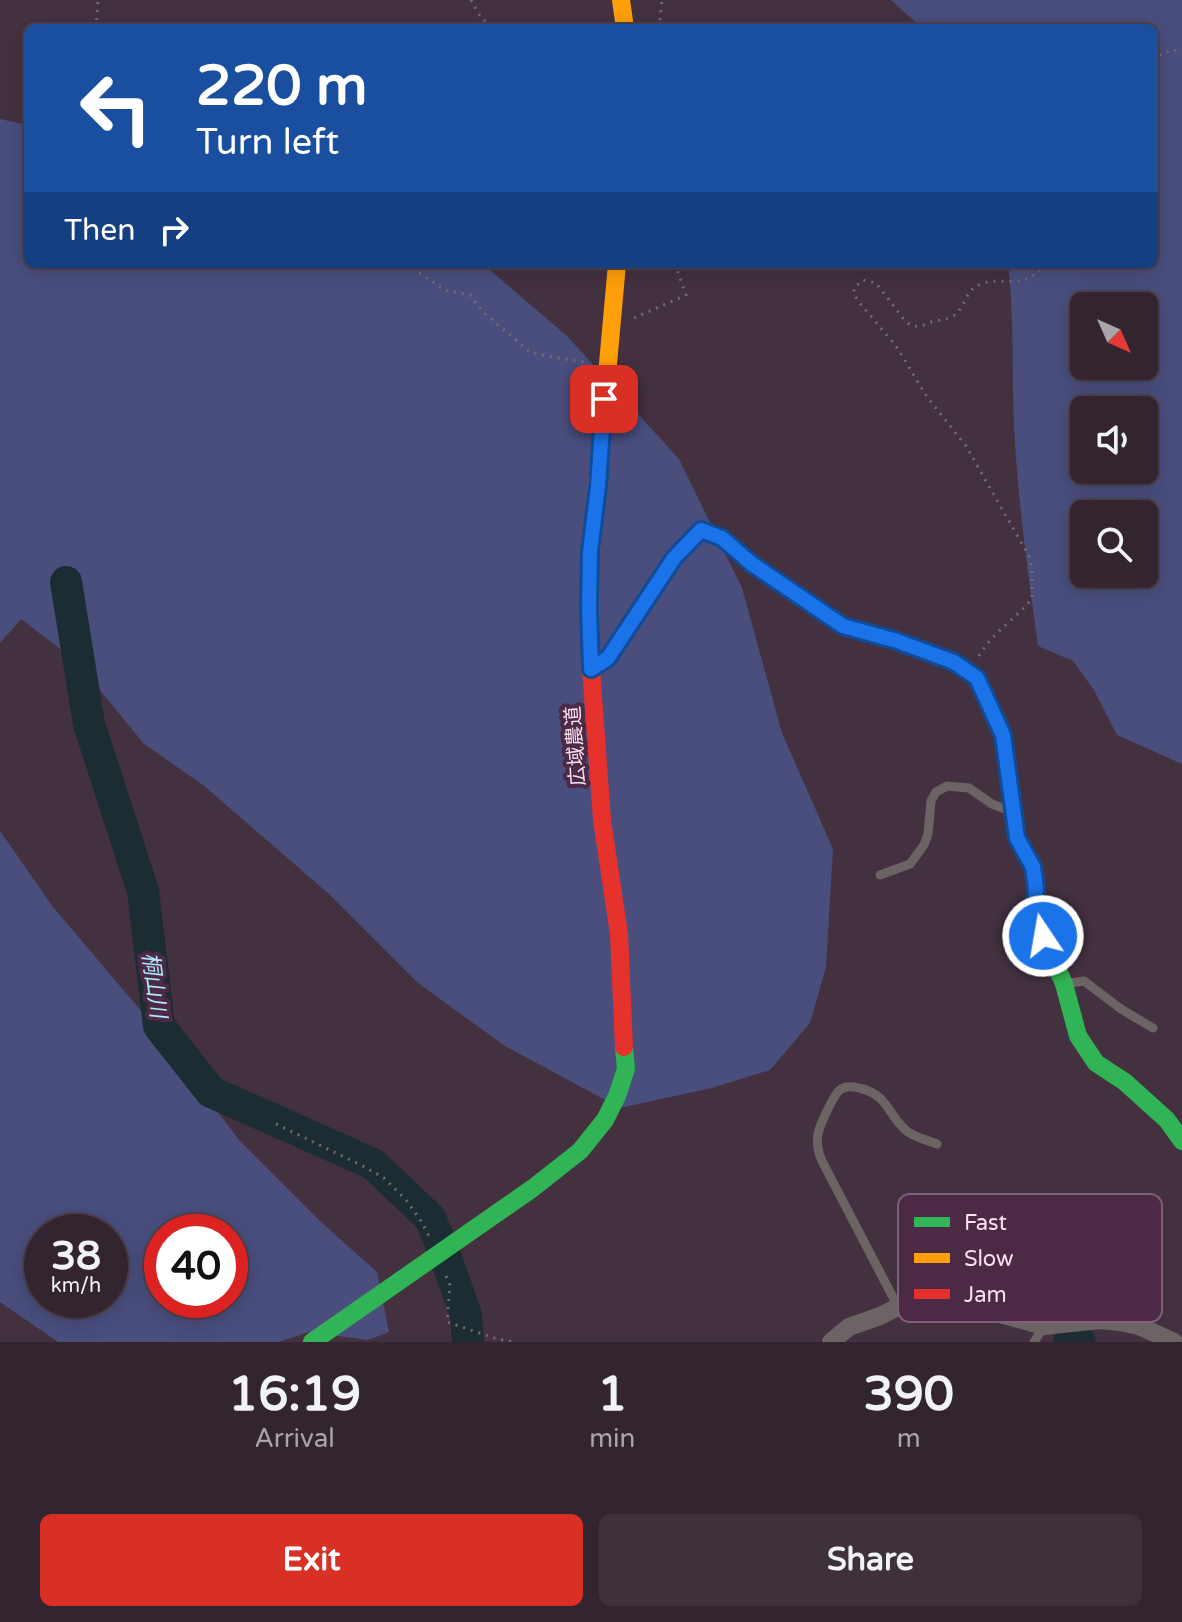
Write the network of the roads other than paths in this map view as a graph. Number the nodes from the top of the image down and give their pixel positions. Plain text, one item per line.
1 (621, 0) edge
2 (624, 24) edge
3 (617, 268) edge
4 (591, 669) junction
5 (1013, 813) junction
6 (880, 875) dead end
7 (1064, 984) junction
8 (1153, 1028) dead end
9 (1182, 1141) edge
10 (937, 1144) dead end
11 (898, 1307) joint
12 (1013, 1322) edge
13 (1091, 1322) edge
14 (1119, 1322) edge
15 (1039, 1334) edge
16 (312, 1342) edge
17 (831, 1342) edge
18 (1174, 1342) edge

1 - 2 street
3 - 4 street, 広域農道
4 - 5 street
4 - 16 street, 広域農道
5 - 6 lane
5 - 7 street
7 - 8 lane
7 - 9 street
10 - 11 lane
11 - 17 street
12 - 15 street
13 - 15 street
14 - 18 street

